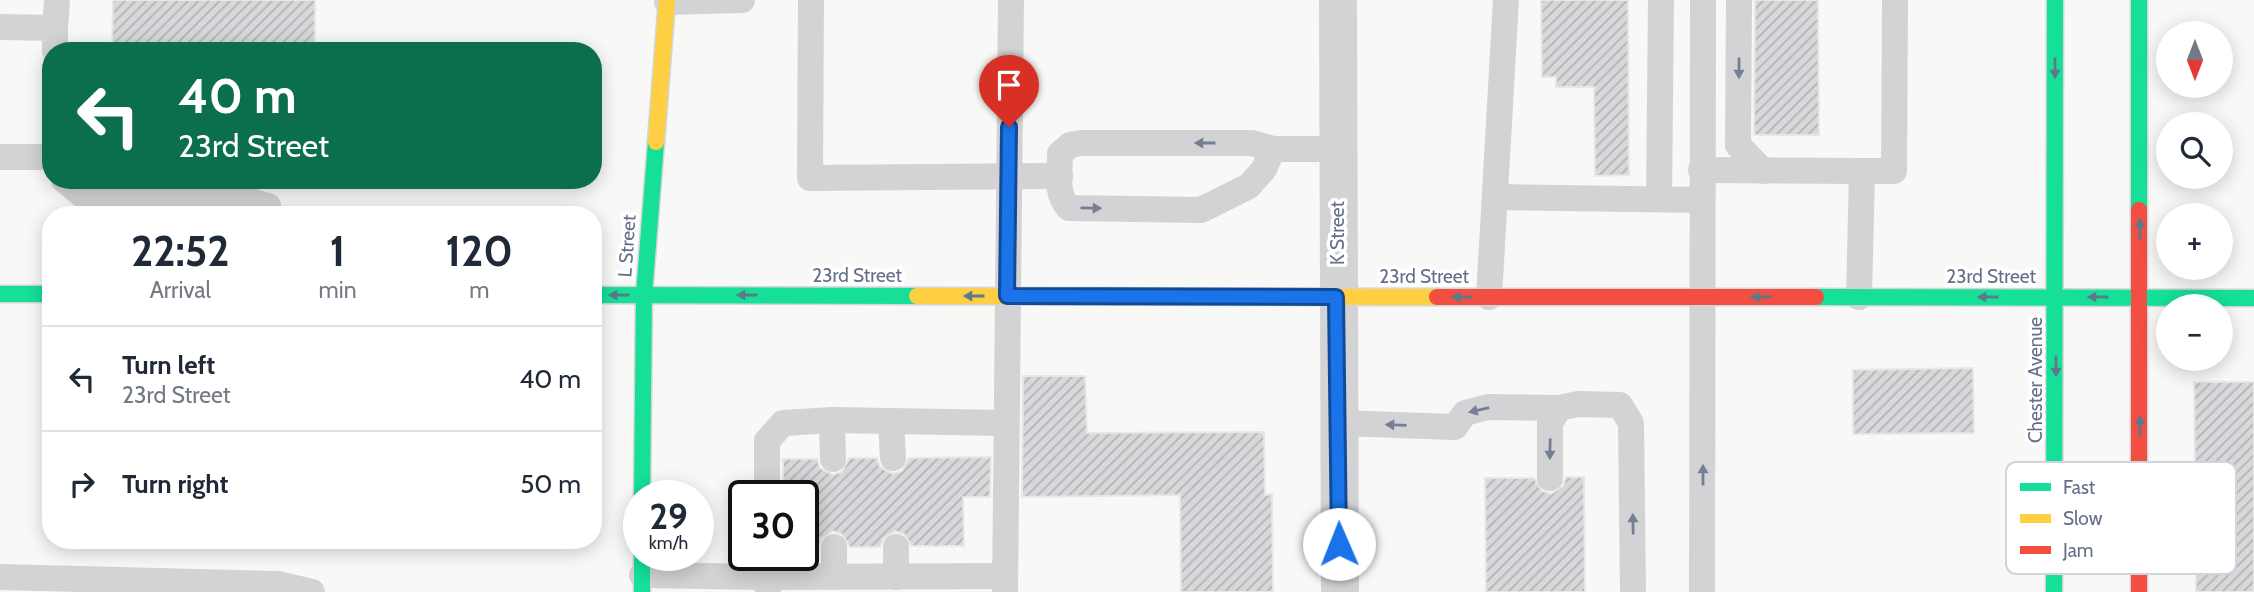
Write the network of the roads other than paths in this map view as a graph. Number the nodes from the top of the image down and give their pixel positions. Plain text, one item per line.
1 (57, 0) edge
2 (742, 0) edge
3 (811, 0) edge
4 (1011, 0) edge
5 (1338, 0) edge
6 (1506, 0) edge
7 (1661, 0) edge
8 (1703, 0) edge
9 (1739, 0) edge
10 (1895, 0) edge
11 (2055, 0) edge
12 (2139, 0) edge
13 (667, 1) edge
14 (0, 27) edge
15 (55, 40) edge
16 (1273, 149) junction
17 (1337, 149) junction
18 (0, 157) edge
19 (42, 157) edge
20 (1702, 170) junction
21 (1763, 170) junction
22 (1862, 171) junction
23 (1060, 176) junction
24 (1009, 178) junction
25 (75, 189) edge
26 (1495, 197) junction
27 (1659, 199) junction
28 (1701, 200) junction
29 (107, 206) edge
30 (146, 206) edge
31 (268, 206) edge
32 (0, 294) edge
33 (42, 294) edge
34 (602, 295) edge
35 (644, 295) junction
36 (1007, 296) junction
37 (1336, 297) junction
38 (1489, 297) junction
39 (1703, 297) junction
40 (1859, 297) junction
41 (2056, 297) junction
42 (2140, 297) junction
43 (2254, 298) edge
44 (1559, 408) junction
45 (832, 420) junction
46 (891, 422) junction
47 (1338, 423) junction
48 (1006, 424) junction
49 (893, 458) dead end
50 (833, 459) dead end
51 (2055, 462) edge
52 (2139, 462) edge
53 (1550, 478) dead end
54 (642, 480) edge
55 (767, 480) edge
56 (834, 547) dead end
57 (896, 547) dead end
58 (642, 574) edge
59 (2054, 574) edge
60 (2138, 574) edge
61 (768, 575) edge
62 (0, 577) edge
63 (834, 577) junction
64 (896, 577) junction
65 (1005, 584) edge
66 (279, 588) edge
67 (312, 592) edge
68 (1340, 592) edge
69 (1633, 592) edge
70 (1702, 592) edge
71 (2054, 592) edge
72 (2138, 592) edge

1 - 15 lane
2 - 13 lane
3 - 24 lane
4 - 24 lane
5 - 17 street, K Street
6 - 26 lane
7 - 27 lane
8 - 20 lane
9 -> 21 lane
10 - 22 lane
11 -> 41 main road, Chester Avenue
42 -> 12 main road
13 - 35 main road, L Street
14 - 15 lane
16 - 17 lane
16 -> 23 lane
23 -> 16 lane
17 - 37 street, K Street
18 - 19 lane
20 - 21 lane
20 - 28 lane
21 - 22 lane
22 - 40 lane
23 - 24 lane
24 - 36 lane
25 - 29 lane
26 - 27 lane
26 - 38 lane
27 - 28 lane
28 - 39 lane
30 - 31 lane
32 - 33 main road
35 -> 34 main road, 23rd Street
36 -> 35 main road, 23rd Street
35 - 54 main road, L Street
36 - 37 main road, 23rd Street
36 - 48 lane
38 -> 37 main road, 23rd Street
37 - 47 street, K Street
38 - 39 main road, 23rd Street
40 -> 39 main road, 23rd Street
70 -> 39 lane
41 -> 40 main road, 23rd Street
42 -> 41 main road, 23rd Street
41 -> 51 main road, Chester Avenue
42 - 43 main road, 23rd Street
52 -> 42 main road
44 -> 47 lane
44 -> 53 lane
69 -> 44 lane
45 - 46 lane
45 - 50 lane
45 - 55 lane
46 - 48 lane
46 - 49 lane
47 - 68 street, K Street
48 - 65 lane
56 - 63 lane
57 - 64 lane
58 - 61 lane
59 -> 71 main road, Chester Avenue
72 -> 60 main road
61 - 63 lane
62 - 66 lane
63 - 64 lane
64 - 65 lane
66 - 67 lane

